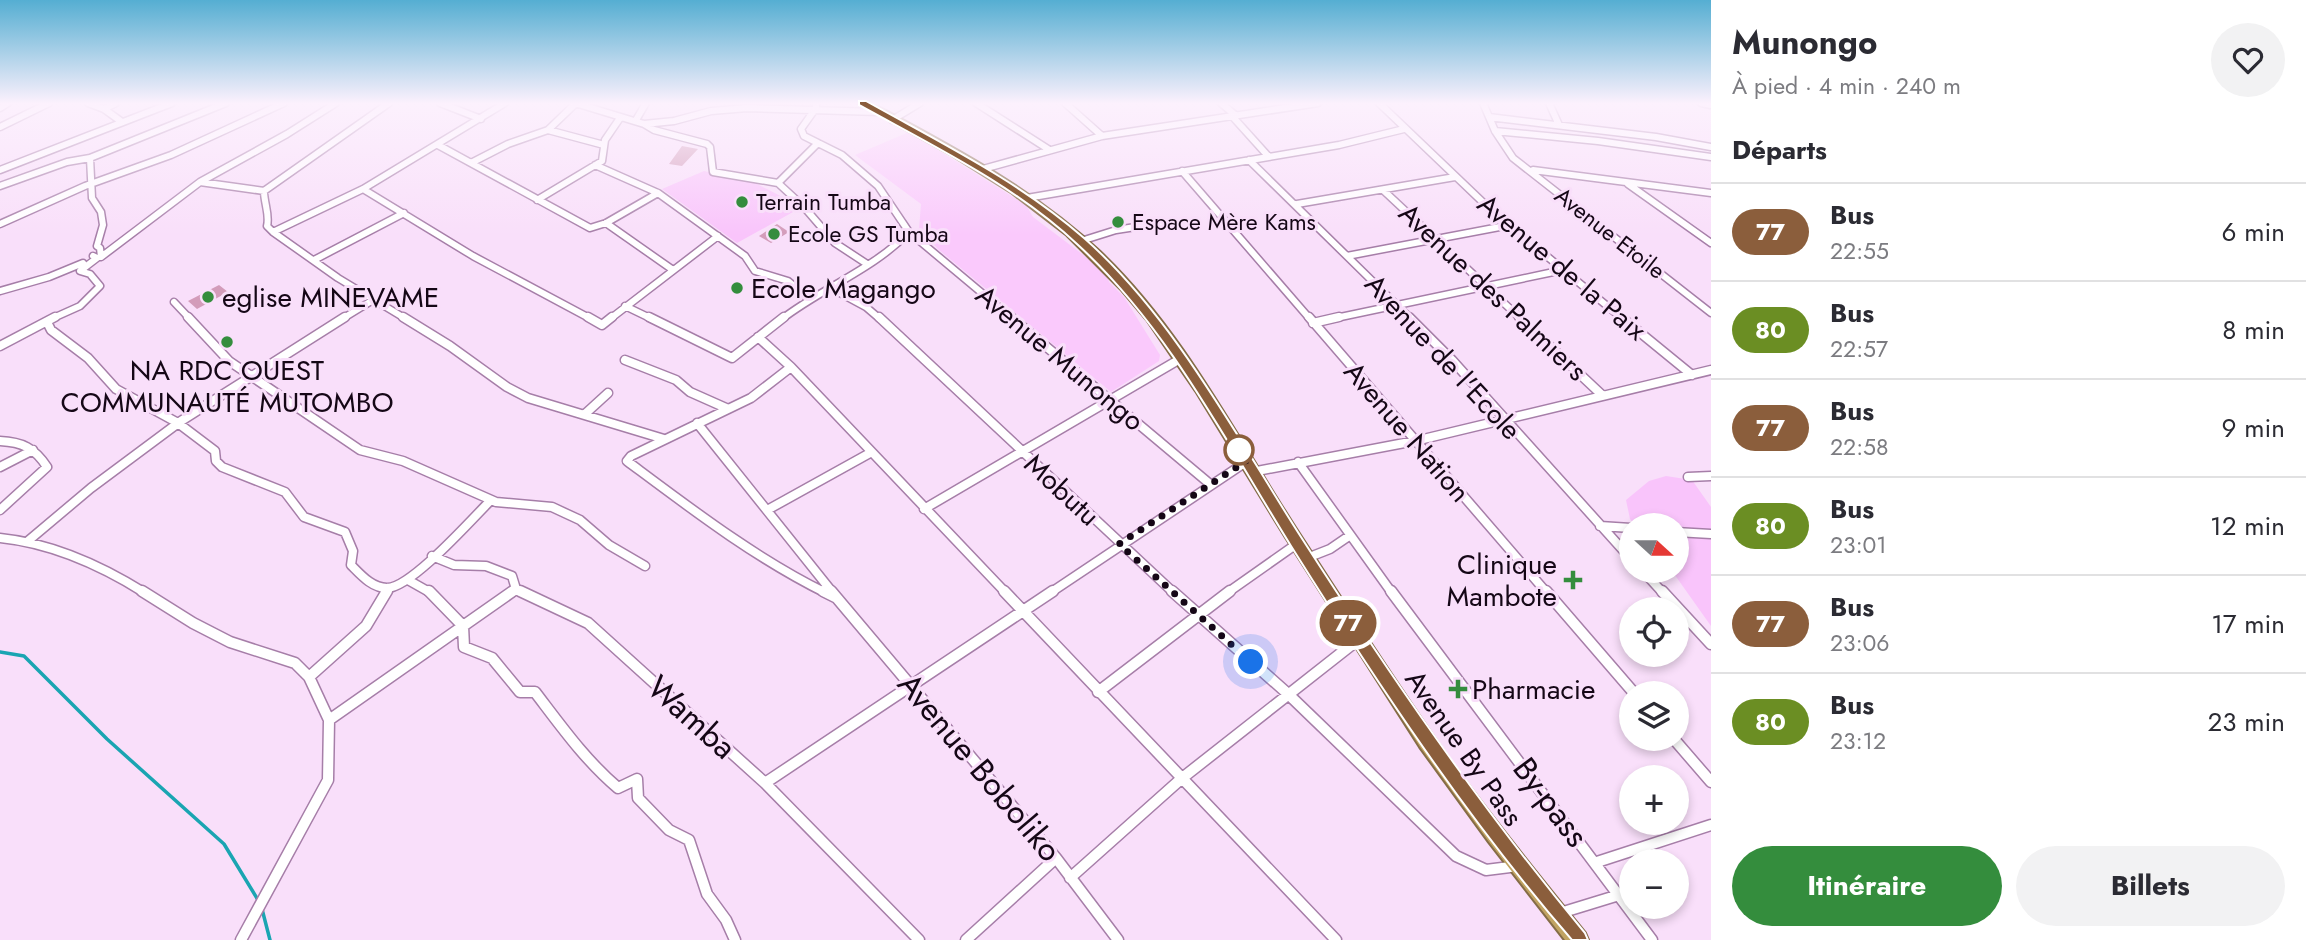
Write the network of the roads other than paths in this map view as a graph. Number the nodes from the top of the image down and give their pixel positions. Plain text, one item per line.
1 (59, 147) edge
2 (118, 147) edge
3 (189, 147) edge
4 (264, 147) edge
5 (324, 147) edge
6 (435, 147) edge
7 (441, 147) edge
8 (502, 147) edge
9 (604, 147) edge
10 (710, 147) edge
11 (814, 147) edge
12 (825, 147) edge
13 (942, 147) edge
14 (1045, 147) edge
15 (1057, 147) edge
16 (1260, 147) edge
17 (1327, 147) edge
18 (1423, 147) edge
19 (1506, 147) edge
20 (1637, 147) edge
21 (1048, 149) junction
22 (1268, 156) junction
23 (90, 158) junction
24 (1711, 158) edge
25 (1249, 160) junction
26 (471, 163) junction
27 (595, 165) junction
28 (983, 169) junction
29 (0, 170) edge
30 (1530, 170) junction
31 (1182, 171) junction
32 (1455, 177) junction
33 (200, 182) junction
34 (1626, 182) junction
35 (93, 183) junction
36 (778, 183) junction
37 (0, 186) edge
38 (363, 189) junction
39 (1383, 190) junction
40 (264, 191) junction
41 (658, 193) junction
42 (1711, 193) edge
43 (1027, 198) junction
44 (537, 200) junction
45 (1297, 204) junction
46 (404, 213) junction
47 (606, 223) junction
48 (1161, 223) dead end
49 (0, 224) edge
50 (1510, 225) junction
51 (273, 232) junction
52 (909, 232) junction
53 (718, 236) junction
54 (1438, 240) junction
55 (1081, 241) junction
56 (1711, 243) edge
57 (1347, 256) junction
58 (314, 260) junction
59 (867, 264) junction
60 (673, 270) junction
61 (1563, 270) junction
62 (1487, 285) junction
63 (829, 287) junction
64 (0, 291) edge
65 (809, 298) junction
66 (373, 300) junction
67 (174, 302) dead end
68 (1395, 304) junction
69 (625, 306) junction
70 (1711, 313) edge
71 (47, 322) junction
72 (1313, 323) junction
73 (758, 337) junction
74 (0, 346) edge
75 (1180, 359) junction
76 (625, 360) dead end
77 (790, 367) junction
78 (1711, 370) edge
79 (1692, 375) junction
80 (251, 376) junction
81 (608, 393) dead end
82 (1602, 394) junction
83 (1109, 399) junction
84 (726, 408) junction
85 (586, 414) junction
86 (1503, 419) junction
87 (178, 423) junction
88 (697, 423) junction
89 (664, 439) junction
90 (0, 440) edge
91 (1415, 441) junction
92 (33, 450) junction
93 (870, 453) junction
94 (1023, 453) junction
95 (1298, 462) junction
96 (0, 467) edge
97 (1249, 467) junction
98 (1711, 476) edge
99 (1688, 477) dead end
100 (1210, 484) junction
101 (491, 500) junction
102 (769, 509) junction
103 (924, 509) junction
104 (0, 510) edge
105 (1600, 526) junction
106 (1619, 527) edge
107 (1689, 534) edge
108 (1349, 536) junction
109 (1710, 536) edge
110 (0, 538) edge
111 (28, 541) junction
112 (1298, 543) junction
113 (1119, 544) junction
114 (1619, 546) edge
115 (432, 556) junction
116 (1307, 558) junction
117 (645, 566) dead end
118 (408, 580) junction
119 (1654, 583) edge
120 (388, 588) junction
121 (516, 589) junction
122 (837, 598) junction
123 (1020, 611) junction
124 (1197, 614) junction
125 (463, 626) junction
126 (1359, 639) junction
127 (1711, 644) edge
128 (309, 677) junction
129 (1624, 681) edge
130 (911, 684) junction
131 (1098, 692) junction
132 (1287, 693) junction
133 (329, 720) junction
134 (1685, 751) edge
135 (1181, 779) junction
136 (1711, 782) edge
137 (765, 783) junction
138 (1711, 825) edge
139 (1056, 858) junction
140 (1597, 862) junction
141 (1518, 866) junction
142 (1070, 878) junction
143 (1619, 895) joint
144 (1557, 914) junction
145 (1637, 919) edge
146 (241, 940) edge
147 (735, 940) edge
148 (919, 940) edge
149 (966, 940) edge
150 (1118, 940) edge
151 (1336, 940) edge
152 (1566, 940) edge
153 (1578, 940) edge
154 (1652, 940) edge

1 - 29 street
2 - 23 street
3 - 35 street
4 - 33 street
5 - 40 street
6 - 38 street
7 - 26 street
8 - 26 street
9 - 27 street
10 - 36 street
11 - 36 street
12 - 52 street, Avenue Munongo
13 - 28 highway, Avenue By Pass
14 - 21 street
15 - 21 street
16 - 22 street
17 - 22 street
18 - 32 street, Avenue de la Paix
19 - 30 street, Avenue Etoile
20 - 24 street
21 - 28 street
22 - 25 street
23 - 35 street
23 - 37 street
25 - 31 street
25 - 45 street, Avenue de l'Ecole
26 - 44 street
27 - 41 street
27 - 44 street
28 - 43 highway, Avenue By Pass
30 - 34 street
30 - 70 street, Avenue Etoile
31 - 43 street
31 - 72 street, Avenue Nation
32 - 39 street
32 - 50 street, Avenue de la Paix
33 - 35 street
33 - 40 street
34 - 42 street
34 - 56 street
35 - 49 street
36 - 59 street
38 - 46 street
38 - 51 street
39 - 45 street
39 - 54 street, Avenue des Palmiers
40 - 51 street
41 - 47 street
41 - 53 street
43 - 55 highway, Avenue By Pass
44 - 47 street
45 - 57 street, Avenue de l'Ecole
46 - 58 street
46 - 69 street
47 - 60 street
48 - 55 street
50 - 54 street
50 - 61 street, Avenue de la Paix
51 - 58 street
52 - 59 street
52 - 83 street, Avenue Munongo
53 - 60 street
53 - 65 street
54 - 57 street
54 - 62 street, Avenue des Palmiers
55 - 75 highway, Avenue By Pass
57 - 68 street, Avenue de l'Ecole
58 - 66 street
59 - 63 street
60 - 69 street
61 - 62 street
61 - 79 street, Avenue de la Paix
62 - 68 street
62 - 82 street, Avenue des Palmiers
63 - 65 street
63 - 94 street, Mobutu
64 - 71 street
65 - 73 street
66 - 80 street
66 - 85 street
67 - 80 street
68 - 72 street
68 - 86 street, Avenue de l'Ecole
69 - 73 street
71 - 74 street
71 - 87 street
72 - 91 street, Avenue Nation
73 - 77 street
75 - 83 street
75 - 97 highway, Avenue By Pass
76 - 84 street
77 - 84 street, Avenue Boboliko
77 - 93 street
78 - 79 street
79 - 82 street
80 - 87 street
80 - 101 street
81 - 85 street
82 - 86 street
83 - 94 street
83 - 100 street, Avenue Munongo
84 - 88 street, Avenue Boboliko
85 - 89 street
86 - 91 street
86 - 105 street, Avenue de l'Ecole
87 - 111 street
87 - 120 street
88 - 89 street, Avenue Boboliko
88 - 102 street, Avenue Boboliko
89 - 122 street, Avenue Boboliko
90 - 92 street
91 - 95 street
91 - 129 street, Avenue Nation
92 - 96 street
92 - 104 street
93 - 102 street
93 - 103 street
94 - 103 street
94 - 113 street, Mobutu
95 - 97 street
95 - 108 street, By-pass
97 - 100 street
97 - 112 highway, Avenue By Pass
98 - 99 street
100 - 113 street
101 - 115 street
101 - 117 street
102 - 122 street, Avenue Boboliko
103 - 123 street
105 - 106 street
105 - 114 street, Avenue de l'Ecole
107 - 109 street
108 - 116 street
108 - 140 street, By-pass
110 - 111 street
111 - 128 street
112 - 116 highway, Avenue By Pass
112 - 124 street
113 - 123 street
113 - 124 street, Mobutu
115 - 118 street
115 - 121 street, Wamba
116 - 126 highway, Avenue By Pass
118 - 120 street
118 - 125 street
119 - 127 street
120 - 128 street
121 - 125 street
121 - 137 street, Wamba
122 - 130 street, Avenue Boboliko
123 - 130 street
123 - 131 street
124 - 131 street
124 - 132 street, Mobutu
125 - 133 street
125 - 147 street
126 - 132 street
126 - 141 highway, Avenue By Pass
128 - 133 street
130 - 137 street
130 - 139 street, Avenue Boboliko
131 - 135 street
132 - 135 street
132 - 141 street, Mobutu
133 - 146 street
134 - 136 street
135 - 142 street
135 - 151 street
137 - 148 street, Wamba
138 - 140 street
139 - 142 street, Avenue Boboliko
139 - 149 street
140 - 143 street, By-pass
141 - 144 highway, Avenue By Pass
142 - 150 street, Avenue Boboliko
143 - 144 street
144 - 152 street
144 - 153 highway, Avenue By Pass
145 - 154 street, By-pass

